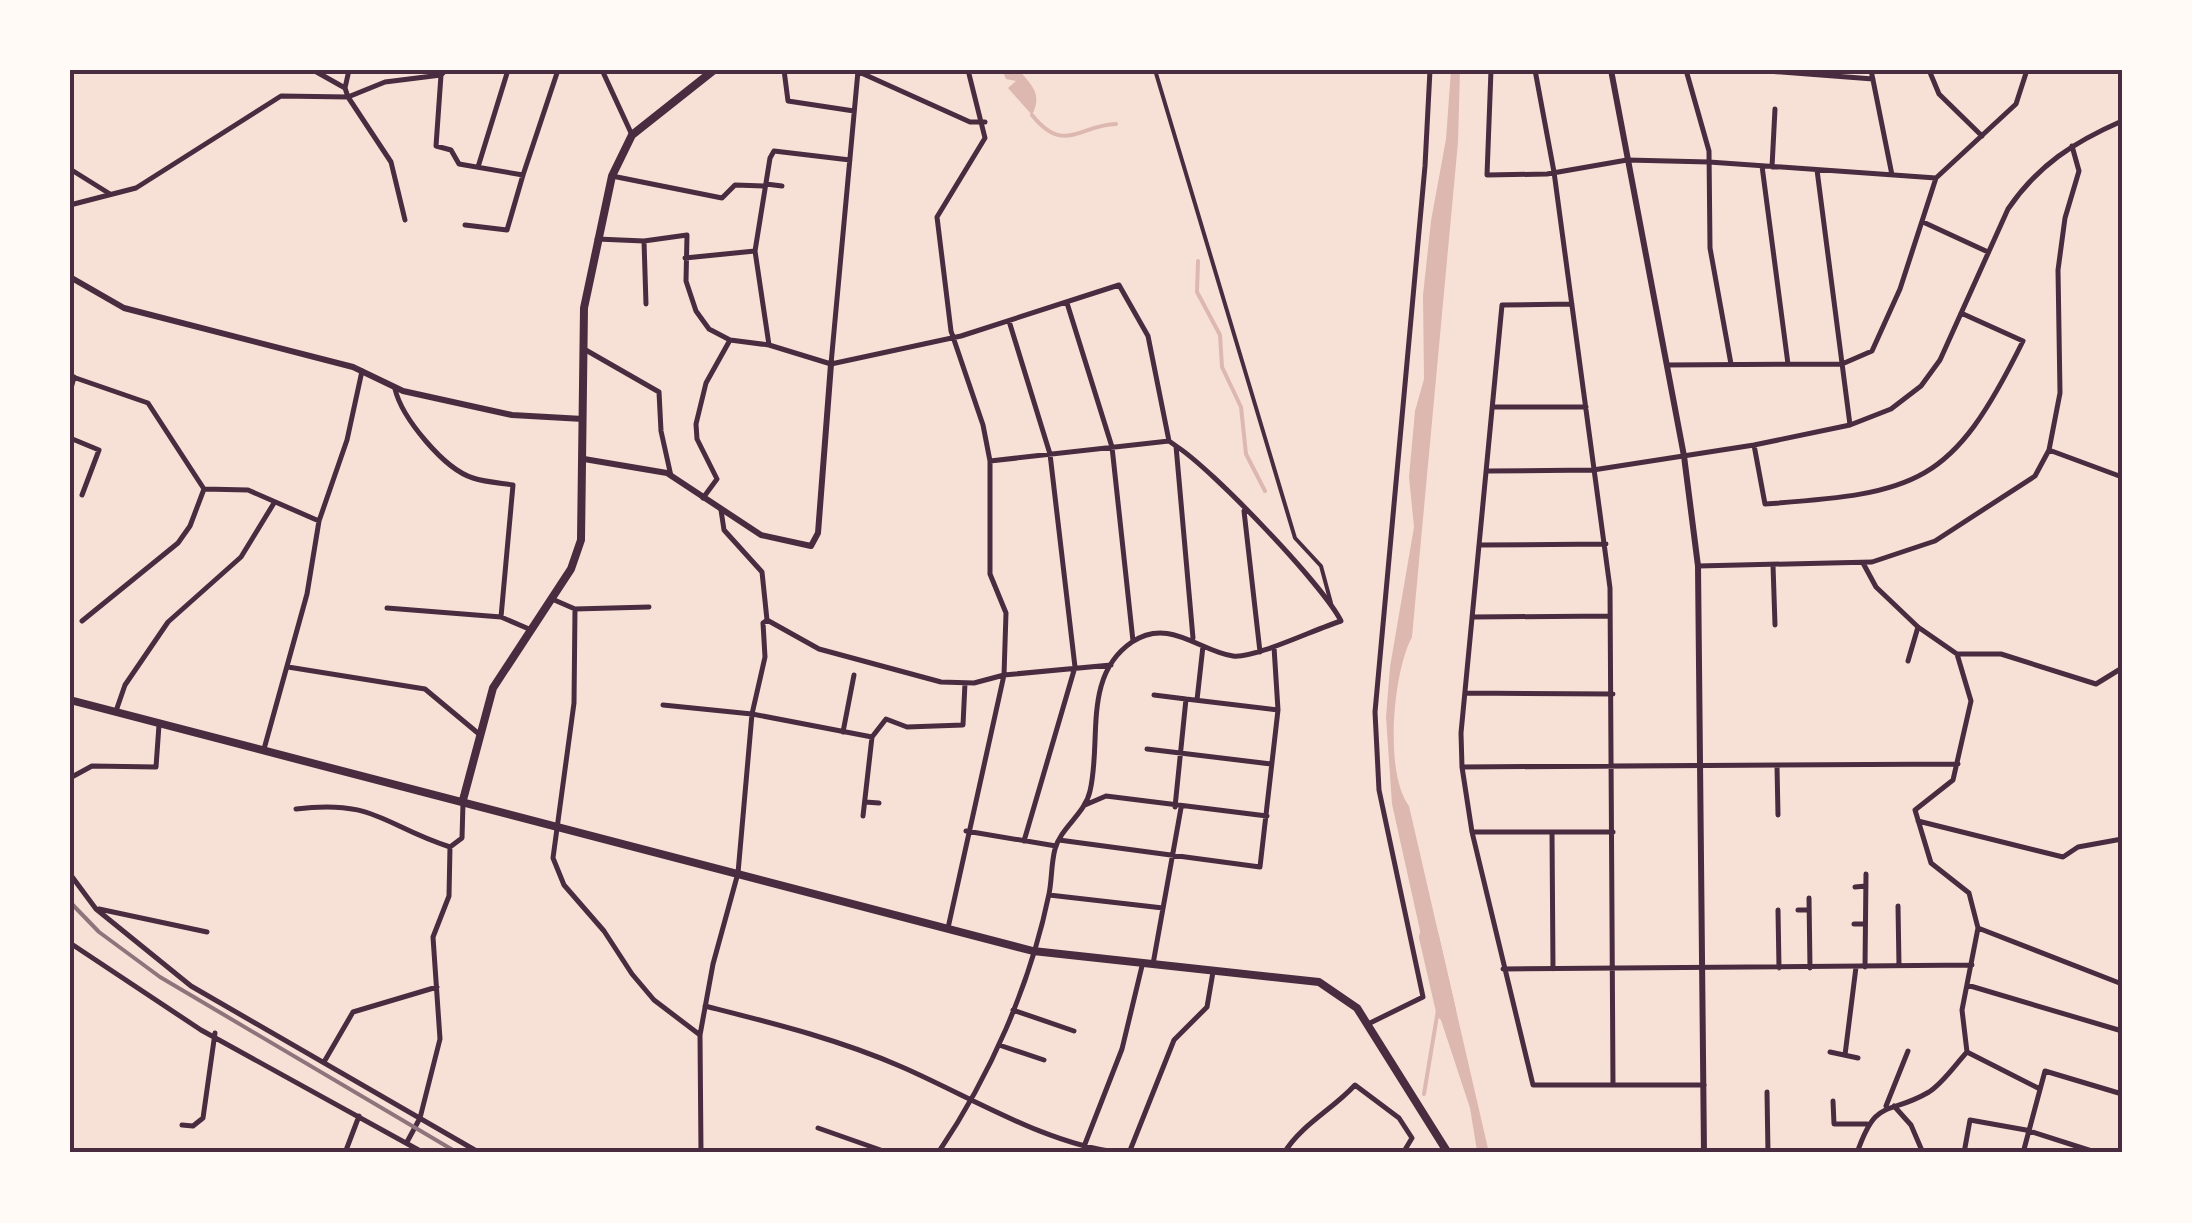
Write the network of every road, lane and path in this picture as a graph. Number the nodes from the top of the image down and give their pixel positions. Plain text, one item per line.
1 (313, 70) edge
2 (350, 70) edge
3 (508, 70) edge
4 (558, 70) edge
5 (602, 70) edge
6 (714, 70) edge
7 (784, 70) edge
8 (857, 70) edge
9 (968, 70) edge
10 (1155, 70) edge
11 (1430, 70) edge
12 (1491, 70) edge
13 (1535, 70) edge
14 (1610, 70) edge
15 (1686, 70) edge
16 (1754, 70) edge
17 (1871, 70) edge
18 (1929, 70) edge
19 (2028, 70) edge
20 (444, 72) edge
21 (1873, 79) junction
22 (344, 88) junction
23 (348, 97) junction
24 (1775, 108) dead end
25 (854, 111) junction
26 (2122, 121) edge
27 (985, 122) junction
28 (632, 135) junction
29 (1982, 136) junction
30 (2072, 146) junction
31 (850, 160) junction
32 (1627, 160) junction
33 (1709, 162) junction
34 (1762, 166) junction
35 (478, 167) junction
36 (1772, 167) junction
37 (70, 169) edge
38 (1816, 169) junction
39 (1554, 172) junction
40 (523, 174) junction
41 (1892, 175) junction
42 (612, 176) junction
43 (1936, 178) junction
44 (766, 185) junction
45 (782, 186) dead end
46 (110, 194) junction
47 (70, 205) edge
48 (405, 220) dead end
49 (1922, 222) junction
50 (465, 226) dead end
51 (597, 239) junction
52 (644, 242) junction
53 (756, 251) junction
54 (1988, 252) junction
55 (686, 258) junction
56 (70, 276) edge
57 (1067, 303) junction
58 (646, 304) dead end
59 (1572, 304) junction
60 (1961, 313) junction
61 (1009, 321) junction
62 (954, 338) junction
63 (730, 340) junction
64 (769, 345) junction
65 (582, 349) junction
66 (831, 364) junction
67 (1731, 364) junction
68 (1788, 364) junction
69 (1842, 364) junction
70 (1666, 365) junction
71 (362, 371) junction
72 (72, 377) edge
73 (395, 389) junction
74 (70, 392) edge
75 (1494, 407) junction
76 (1586, 407) junction
77 (583, 419) junction
78 (1850, 424) junction
79 (70, 438) edge
80 (1169, 441) junction
81 (1754, 445) junction
82 (1176, 446) junction
83 (1112, 447) junction
84 (2049, 450) junction
85 (1050, 454) junction
86 (1684, 456) junction
87 (584, 459) junction
88 (990, 461) junction
89 (1594, 470) junction
90 (1487, 472) junction
91 (671, 476) junction
92 (2122, 478) edge
93 (204, 489) junction
94 (82, 495) dead end
95 (703, 498) junction
96 (274, 504) junction
97 (721, 510) junction
98 (1244, 511) junction
99 (319, 521) junction
100 (1606, 544) junction
101 (1480, 545) junction
102 (1863, 563) junction
103 (1698, 566) junction
104 (1773, 566) junction
105 (552, 599) junction
106 (1329, 605) junction
107 (386, 608) dead end
108 (649, 608) dead end
109 (575, 609) junction
110 (1611, 616) junction
111 (501, 617) junction
112 (1473, 617) junction
113 (767, 620) junction
114 (82, 621) dead end
115 (1774, 625) dead end
116 (1918, 627) junction
117 (529, 629) junction
118 (1193, 638) junction
119 (1132, 641) junction
120 (1203, 646) junction
121 (1274, 647) junction
122 (1260, 652) junction
123 (1957, 654) junction
124 (1908, 661) dead end
125 (1111, 664) junction
126 (288, 667) junction
127 (1074, 667) junction
128 (2122, 668) edge
129 (2114, 673) junction
130 (854, 675) dead end
131 (1004, 675) junction
132 (2121, 681) edge
133 (965, 683) junction
134 (1466, 694) junction
135 (1612, 694) junction
136 (1154, 695) dead end
137 (1186, 699) junction
138 (70, 700) edge
139 (1198, 700) junction
140 (663, 705) dead end
141 (1278, 710) junction
142 (116, 711) junction
143 (752, 714) junction
144 (160, 722) junction
145 (843, 732) junction
146 (479, 734) junction
147 (872, 738) junction
148 (264, 749) junction
149 (1147, 749) dead end
150 (1180, 753) junction
151 (1272, 764) junction
152 (1958, 764) junction
153 (1777, 766) junction
154 (1702, 767) junction
155 (1462, 768) junction
156 (1612, 768) junction
157 (70, 778) edge
158 (463, 800) junction
159 (865, 802) junction
160 (879, 804) dead end
161 (1085, 805) junction
162 (1178, 807) junction
163 (296, 809) dead end
164 (1778, 815) dead end
165 (863, 816) dead end
166 (1267, 816) junction
167 (1918, 821) junction
168 (557, 826) junction
169 (966, 831) junction
170 (1472, 832) junction
171 (1552, 832) junction
172 (1613, 832) junction
173 (2122, 839) edge
174 (1024, 841) junction
175 (1057, 843) junction
176 (450, 846) junction
177 (1172, 857) junction
178 (738, 873) junction
179 (70, 874) edge
180 (1866, 874) dead end
181 (1856, 886) dead end
182 (1866, 886) junction
183 (1048, 895) junction
184 (1810, 898) dead end
185 (1898, 906) dead end
186 (96, 908) junction
187 (1163, 908) junction
188 (1778, 910) dead end
189 (1798, 910) dead end
190 (1810, 910) junction
191 (1854, 924) dead end
192 (1866, 924) junction
193 (948, 928) junction
194 (1978, 928) junction
195 (207, 932) dead end
196 (70, 943) edge
197 (1032, 952) junction
198 (1972, 965) junction
199 (1142, 966) junction
200 (1899, 966) junction
201 (1152, 967) junction
202 (1856, 967) junction
203 (1865, 967) junction
204 (1779, 968) junction
205 (1810, 968) junction
206 (1503, 969) junction
207 (1553, 969) junction
208 (1613, 969) junction
209 (1704, 970) junction
210 (1213, 972) junction
211 (2122, 984) edge
212 (1967, 985) junction
213 (438, 987) junction
214 (705, 1006) junction
215 (1013, 1010) junction
216 (1368, 1024) junction
217 (1074, 1031) dead end
218 (2122, 1031) edge
219 (215, 1034) junction
220 (700, 1035) junction
221 (999, 1045) junction
222 (1908, 1051) dead end
223 (1830, 1052) dead end
224 (1967, 1052) junction
225 (1845, 1055) junction
226 (1858, 1058) dead end
227 (1044, 1060) dead end
228 (324, 1062) junction
229 (1613, 1085) junction
230 (1704, 1085) junction
231 (2040, 1089) junction
232 (1767, 1092) dead end
233 (2122, 1094) edge
234 (971, 1099) junction
235 (1833, 1101) dead end
236 (1890, 1106) junction
237 (359, 1116) junction
238 (420, 1118) junction
239 (182, 1124) dead end
240 (1867, 1124) junction
241 (818, 1128) dead end
242 (860, 1130) dead end
243 (2026, 1130) junction
244 (856, 1140) junction
245 (406, 1142) junction
246 (1066, 1143) junction
247 (1084, 1148) junction
248 (2077, 1150) edge
249 (345, 1153) edge
250 (424, 1153) edge
251 (480, 1153) edge
252 (701, 1153) edge
253 (889, 1153) edge
254 (938, 1153) edge
255 (1061, 1153) edge
256 (1121, 1153) edge
257 (1129, 1153) edge
258 (1284, 1153) edge
259 (1403, 1153) edge
260 (1448, 1153) edge
261 (1704, 1153) edge
262 (1768, 1153) edge
263 (1858, 1153) edge
264 (1924, 1153) edge
265 (1964, 1153) edge
266 (2023, 1153) edge
267 (2098, 1153) edge

1 - 22 street
2 - 22 street
3 - 35 street
4 - 40 street
5 - 28 street
6 - 28 main road
7 - 25 street
8 - 25 street
8 - 27 street
9 - 27 street
10 - 106 street
11 - 216 street
12 - 39 street
13 - 39 street
14 - 32 street
15 - 33 street
16 - 21 street
17 - 21 street
18 - 29 street
19 - 29 street
20 - 23 street
20 - 35 street
21 - 41 street
22 - 23 street
23 - 46 street
23 - 48 street
24 - 36 street
25 - 31 street
26 - 30 street
27 - 62 street
28 - 42 main road
29 - 43 street
30 - 54 street
30 - 84 street
31 - 44 street
31 - 66 street
32 - 33 street
32 - 39 street
32 - 70 street
33 - 34 street
33 - 67 street
34 - 36 street
34 - 68 street
35 - 40 street
36 - 38 street
37 - 46 street
38 - 41 street
38 - 69 street
39 - 59 street
40 - 50 street
41 - 43 street
42 - 44 street
42 - 51 main road
43 - 49 street
44 - 45 street
44 - 53 street
46 - 47 street
49 - 54 street
49 - 69 street
51 - 52 street
51 - 65 main road
52 - 55 street
52 - 58 street
53 - 55 street
53 - 64 street
54 - 60 street
55 - 63 street
56 - 71 street
57 - 61 street
57 - 80 street
57 - 83 street
59 - 75 street
59 - 76 street
60 - 78 street
60 - 81 street
61 - 62 street
61 - 85 street
62 - 66 street
62 - 88 street
63 - 64 street
63 - 95 street
64 - 66 street
65 - 77 main road
65 - 91 street
66 - 97 street
67 - 68 street
67 - 70 street
68 - 69 street
69 - 78 street
70 - 86 street
71 - 73 street
71 - 99 street
72 - 74 street
72 - 93 street
73 - 77 street
73 - 111 street
75 - 76 street
75 - 90 street
76 - 89 street
77 - 87 main road
78 - 81 street
79 - 94 street
80 - 82 street
80 - 83 street
81 - 86 street
82 - 98 street
82 - 118 street
83 - 85 street
83 - 119 street
84 - 92 street
84 - 102 street
85 - 88 street
85 - 127 street
86 - 89 street
86 - 103 street
87 - 91 street
87 - 105 main road
88 - 131 street
89 - 90 street
89 - 100 street
90 - 101 street
91 - 95 street
93 - 96 street
93 - 114 street
95 - 97 street
96 - 99 street
96 - 142 street
97 - 113 street
98 - 106 street
98 - 122 street
99 - 126 street
100 - 101 street
100 - 110 street
101 - 112 street
102 - 104 street
102 - 116 street
103 - 104 street
103 - 154 street
104 - 115 street
105 - 109 street
105 - 117 main road
106 - 121 street
107 - 111 street
108 - 109 street
109 - 168 street
110 - 112 street
110 - 135 street
111 - 117 street
112 - 134 street
113 - 133 street
113 - 143 street
116 - 123 street
116 - 124 street
117 - 146 main road
118 - 119 street
118 - 120 street
119 - 125 street
120 - 122 street
120 - 139 street
121 - 122 street
121 - 141 street
123 - 129 street
123 - 152 street
125 - 127 street
125 - 161 street
126 - 146 street
126 - 148 street
127 - 131 street
127 - 174 street
128 - 129 street
129 - 132 street
130 - 145 street
131 - 133 street
131 - 169 street
133 - 147 street
134 - 135 street
134 - 155 street
135 - 156 street
136 - 137 street
137 - 139 street
137 - 150 street
138 - 142 main road
139 - 141 street
140 - 143 street
141 - 151 street
142 - 144 main road
143 - 145 street
143 - 178 street
144 - 148 main road
144 - 157 street
145 - 147 street
146 - 158 main road
147 - 159 street
148 - 158 main road
149 - 150 street
150 - 151 street
150 - 162 street
151 - 166 street
152 - 153 street
152 - 167 street
153 - 154 street
153 - 164 street
154 - 156 street
154 - 209 street
155 - 156 street
155 - 170 street
156 - 172 street
158 - 168 main road
158 - 176 street
159 - 160 street
159 - 165 street
161 - 162 street
161 - 175 street
162 - 166 street
162 - 177 street
163 - 176 street
166 - 177 street
167 - 173 street
167 - 194 street
168 - 178 main road
168 - 220 street
169 - 174 street
169 - 193 street
170 - 171 street
170 - 206 street
171 - 172 street
171 - 207 street
172 - 208 street
174 - 175 street
175 - 177 street
175 - 183 street
176 - 213 street
177 - 187 street
178 - 193 main road
178 - 214 street
179 - 186 street
180 - 182 street
181 - 182 street
182 - 192 street
183 - 187 street
183 - 197 street
184 - 190 street
185 - 200 street
186 - 195 street
186 - 228 street
187 - 201 street
188 - 204 street
189 - 190 street
190 - 205 street
191 - 192 street
192 - 203 street
193 - 197 main road
194 - 198 street
194 - 211 street
196 - 219 street
197 - 199 main road
197 - 215 street
198 - 200 street
198 - 212 street
199 - 201 main road
199 - 247 street
200 - 203 street
201 - 210 main road
202 - 203 street
202 - 205 street
202 - 225 street
204 - 205 street
204 - 209 street
206 - 207 street
206 - 229 street
207 - 208 street
208 - 209 street
208 - 229 street
209 - 230 street
210 - 216 main road
210 - 257 street
212 - 218 street
212 - 224 street
213 - 228 street
213 - 238 street
214 - 220 street
214 - 234 street
215 - 217 street
215 - 221 street
216 - 260 main road
219 - 237 street
219 - 239 street
220 - 252 street
221 - 227 street
221 - 234 street
222 - 236 street
223 - 225 street
224 - 231 street
224 - 236 street
225 - 226 street
228 - 238 street
229 - 230 street
230 - 261 street
231 - 233 street
231 - 243 street
232 - 262 street
234 - 246 street
234 - 254 street
235 - 240 street
236 - 240 street
236 - 264 street
237 - 245 street
237 - 249 street
238 - 245 street
238 - 251 street
240 - 263 street
241 - 244 street
242 - 244 street
243 - 248 street
243 - 265 street
243 - 266 street
244 - 253 street
245 - 250 street
246 - 247 street
246 - 255 street
247 - 256 street
248 - 267 street
258 - 259 street

